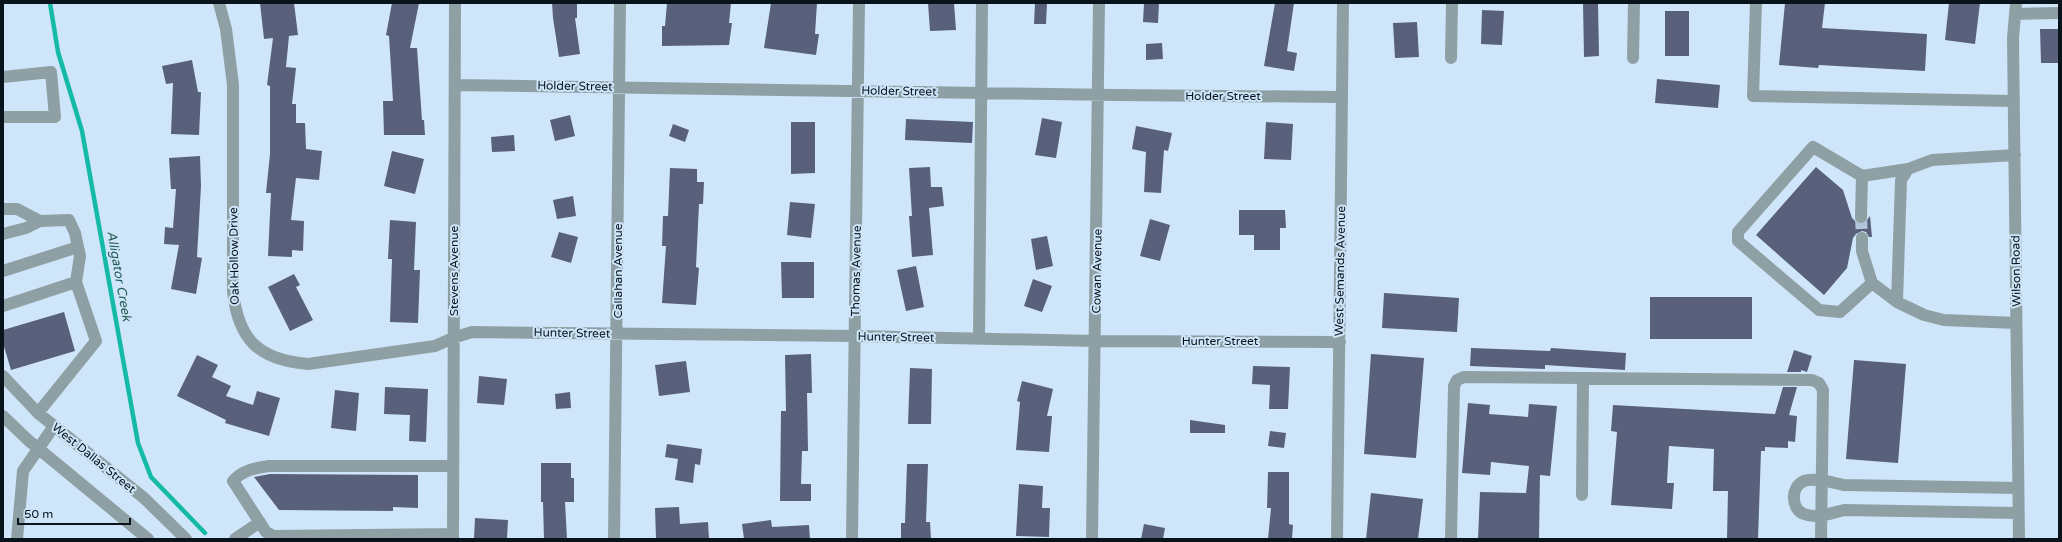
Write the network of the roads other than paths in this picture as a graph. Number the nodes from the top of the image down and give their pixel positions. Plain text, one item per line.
1 (219, 3) edge
2 (455, 3) edge
3 (620, 3) edge
4 (859, 3) edge
5 (982, 3) edge
6 (1099, 3) edge
7 (1343, 3) edge
8 (1452, 3) edge
9 (1634, 3) edge
10 (1756, 3) edge
11 (2015, 9) edge
12 (2059, 13) edge
13 (1451, 58) dead end
14 (1633, 58) dead end
15 (3, 77) edge
16 (455, 85) junction
17 (619, 87) junction
18 (858, 90) junction
19 (982, 93) junction
20 (1099, 95) junction
21 (1342, 97) junction
22 (2014, 101) junction
23 (3, 117) edge
24 (2015, 155) junction
25 (1908, 169) junction
26 (1862, 176) junction
27 (3, 209) edge
28 (1861, 217) tunnel mouth
29 (40, 221) junction
30 (3, 234) edge
31 (1862, 238) tunnel mouth
32 (78, 247) junction
33 (3, 272) edge
34 (76, 282) junction
35 (1872, 283) junction
36 (1897, 302) junction
37 (3, 306) edge
38 (2016, 324) junction
39 (618, 334) junction
40 (855, 336) junction
41 (453, 338) junction
42 (979, 338) junction
43 (1096, 341) junction
44 (1340, 342) junction
45 (3, 376) edge
46 (1584, 378) junction
47 (38, 413) junction
48 (3, 416) edge
49 (54, 426) junction
50 (38, 448) junction
51 (453, 466) junction
52 (1822, 481) junction
53 (2018, 488) junction
54 (1582, 495) dead end
55 (2018, 513) junction
56 (1821, 515) junction
57 (260, 522) junction
58 (453, 537) edge
59 (17, 539) edge
60 (148, 539) edge
61 (186, 539) edge
62 (235, 539) edge
63 (614, 539) edge
64 (852, 539) edge
65 (1092, 539) edge
66 (1337, 539) edge
67 (1451, 539) edge
68 (1820, 539) edge
69 (2019, 539) edge

1 - 41 street, Oak Hollow Drive
2 - 16 street, Stevens Avenue
3 - 17 street, Callahan Avenue
4 - 18 street, Thomas Avenue
5 - 19 street
6 - 20 street, Cowan Avenue
7 - 21 street, West Semands Avenue
8 - 13 street
9 - 14 street
10 - 22 street
11 - 12 street
11 - 22 street, Wilson Road
15 - 23 street
16 - 17 street, Holder Street
16 - 41 street, Stevens Avenue
17 - 18 street, Holder Street
17 - 39 street, Callahan Avenue
18 - 19 street, Holder Street
18 - 40 street, Thomas Avenue
19 - 20 street, Holder Street
19 - 42 street
20 - 21 street, Holder Street
20 - 43 street, Cowan Avenue
21 - 44 street, West Semands Avenue
22 - 24 street, Wilson Road
24 - 25 street
24 - 38 street, Wilson Road
25 - 26 street
25 - 36 street
26 - 28 street
26 - 35 street
27 - 29 street
29 - 30 street
29 - 32 street
31 - 35 street
32 - 33 street
32 - 34 street
34 - 37 street
34 - 47 street
35 - 36 street
36 - 38 street
38 - 53 street, Wilson Road
39 - 40 street, Hunter Street
39 - 41 street, Hunter Street
39 - 63 street, Callahan Avenue
40 - 42 street, Hunter Street
40 - 64 street, Thomas Avenue
41 - 51 street, Stevens Avenue
42 - 43 street, Hunter Street
43 - 44 street, Hunter Street
43 - 65 street, Cowan Avenue
44 - 66 street, West Semands Avenue
45 - 47 street, West Dallas Street
46 - 52 street
46 - 54 street
46 - 67 street
47 - 49 street, West Dallas Street
48 - 50 street
49 - 50 street
49 - 61 street, West Dallas Street
50 - 59 street
50 - 60 street
51 - 57 street
51 - 58 street, Stevens Avenue
52 - 53 street
52 - 56 street
52 - 56 street
53 - 55 street, Wilson Road
55 - 56 street
55 - 69 street, Wilson Road
56 - 68 street
57 - 58 street
57 - 62 street

